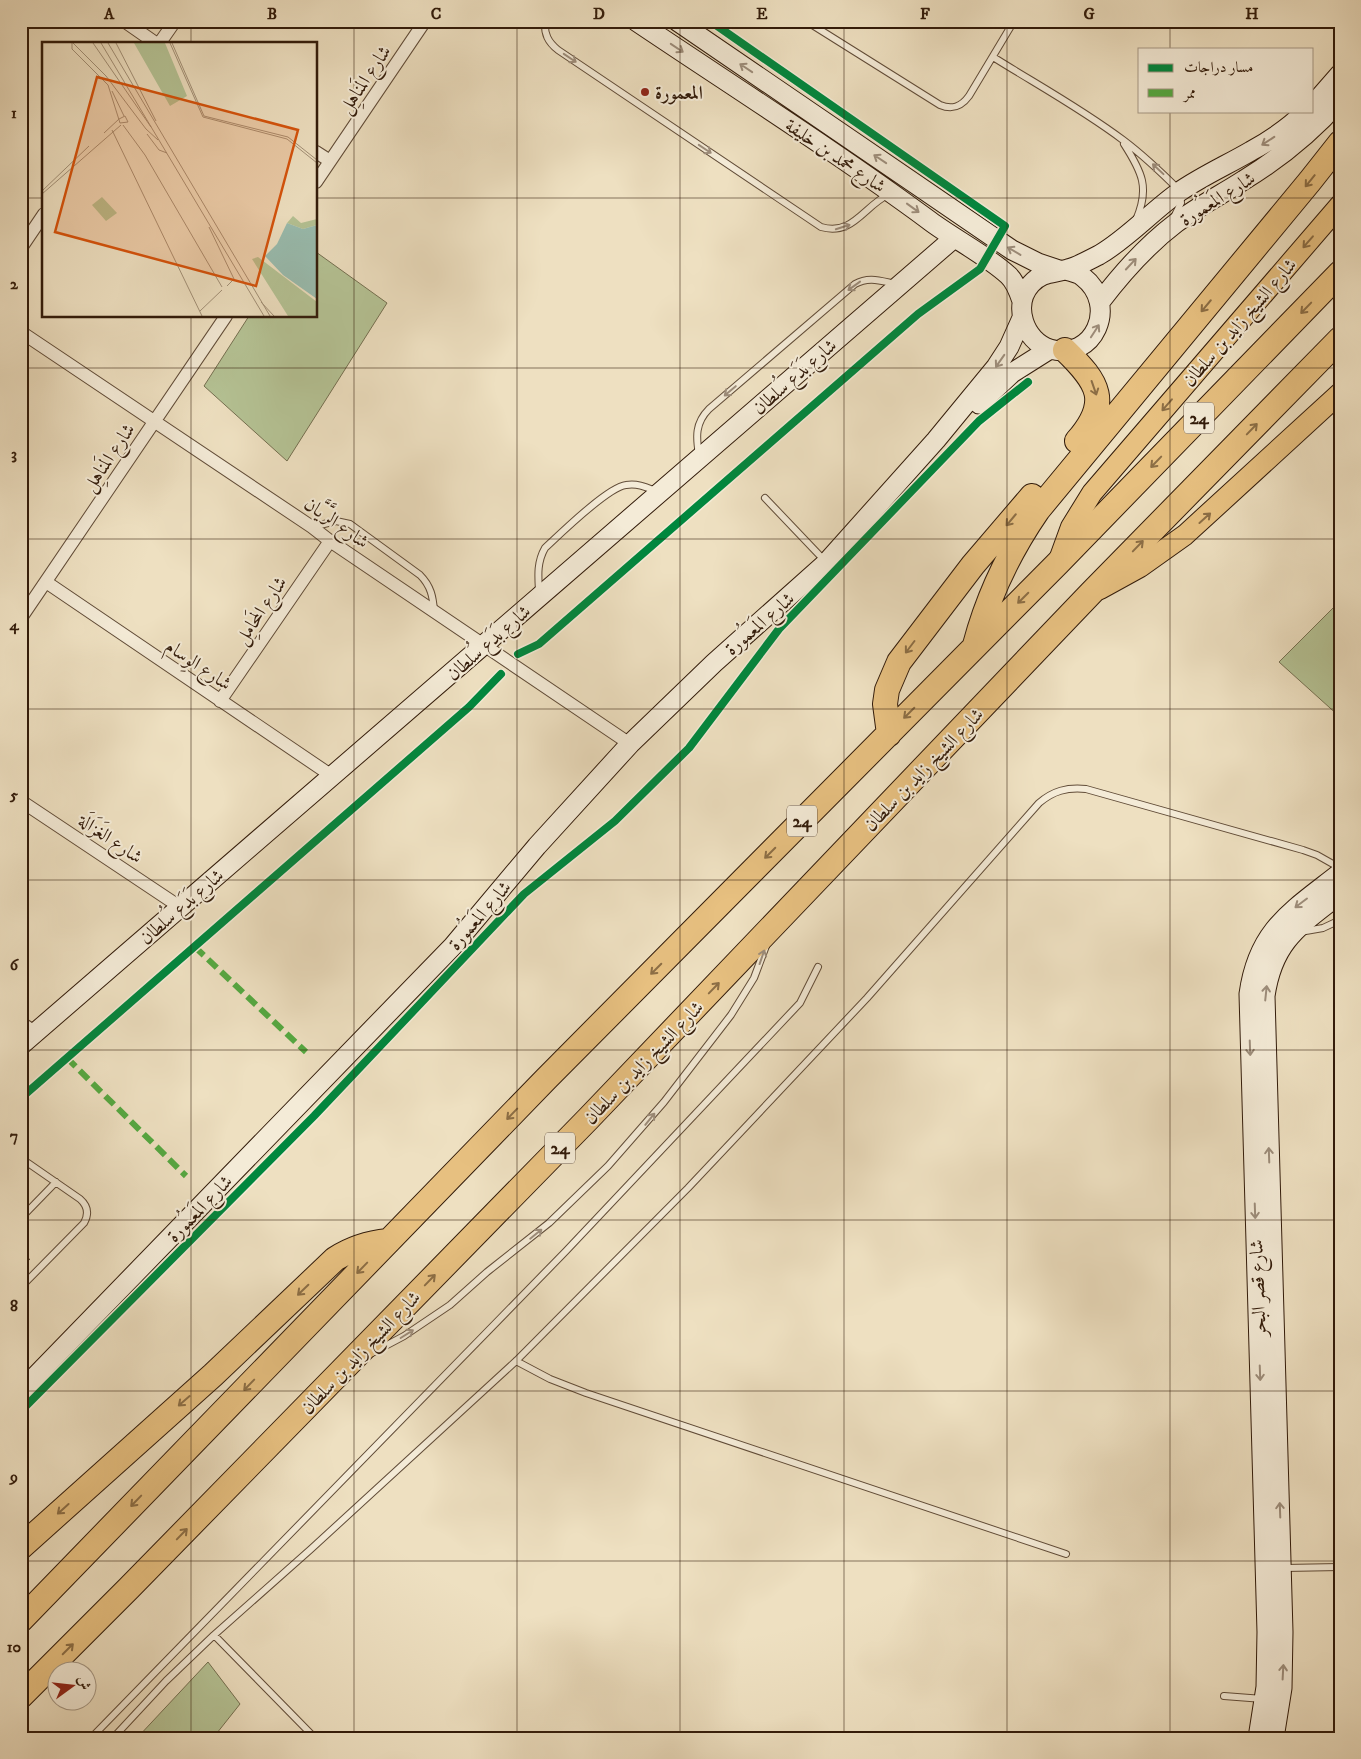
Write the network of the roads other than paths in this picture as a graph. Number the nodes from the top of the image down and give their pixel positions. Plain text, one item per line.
1 (124, 21) edge
2 (175, 21) edge
3 (425, 21) edge
4 (545, 21) edge
5 (636, 21) edge
6 (676, 21) edge
7 (806, 21) edge
8 (1014, 21) edge
9 (155, 42) edge
10 (159, 42) edge
11 (993, 57) junction
12 (1340, 74) edge
13 (1340, 100) edge
14 (1314, 104) edge
15 (1305, 112) edge
16 (1121, 138) junction
17 (1340, 143) edge
18 (318, 153) edge
19 (330, 161) junction
20 (318, 179) edge
21 (1180, 191) junction
22 (892, 193) junction
23 (1340, 205) edge
24 (42, 217) edge
25 (1132, 229) junction
26 (1159, 237) junction
27 (954, 238) junction
28 (21, 248) edge
29 (1062, 270) junction
30 (1340, 273) edge
31 (900, 285) junction
32 (1100, 302) junction
33 (1022, 309) junction
34 (225, 318) edge
35 (21, 332) edge
36 (1340, 340) edge
37 (1058, 350) junction
38 (1340, 393) edge
39 (154, 422) junction
40 (936, 440) junction
41 (699, 458) junction
42 (660, 492) junction
43 (766, 498) dead end
44 (312, 527) junction
45 (330, 541) junction
46 (826, 563) junction
47 (1058, 563) junction
48 (46, 582) junction
49 (1091, 593) junction
50 (540, 597) junction
51 (434, 612) junction
52 (21, 618) edge
53 (484, 645) junction
54 (974, 647) junction
55 (220, 701) junction
56 (889, 734) junction
57 (630, 744) junction
58 (332, 776) junction
59 (21, 801) edge
60 (1340, 868) edge
61 (1340, 873) edge
62 (1340, 894) edge
63 (180, 907) junction
64 (1340, 920) edge
65 (770, 930) junction
66 (1291, 933) junction
67 (818, 967) dead end
68 (28, 1028) edge
69 (21, 1044) edge
70 (21, 1160) edge
71 (56, 1182) junction
72 (21, 1218) edge
73 (388, 1241) junction
74 (21, 1287) edge
75 (516, 1361) junction
76 (348, 1364) junction
77 (21, 1391) edge
78 (21, 1547) edge
79 (1066, 1554) dead end
80 (1340, 1567) edge
81 (1273, 1568) junction
82 (21, 1620) edge
83 (214, 1635) junction
84 (21, 1696) edge
85 (1224, 1696) dead end
86 (1272, 1699) junction
87 (91, 1738) edge
88 (113, 1738) edge
89 (315, 1738) edge
90 (1258, 1738) edge
91 (1274, 1738) edge

1 - 9 street
2 - 10 street
3 - 19 street, شارع المَناهِل
4 -> 22 lane
5 -> 22 street, شارع محمد بن خليفة
29 -> 6 street, شارع محمد بن خليفة
7 - 11 lane
8 - 11 lane
11 - 16 lane
12 - 14 street
13 - 26 street, شارع المَعمُورة
15 -> 21 street, شارع المَعمُورة
21 -> 16 lane
16 - 25 lane
17 -> 54 highway
18 - 19 street
19 - 20 street, شارع المَناهِل
21 - 25 street, شارع المَعمُورة
21 - 26 lane
22 -> 27 street, شارع محمد بن خليفة
23 -> 47 main road, شارع الشيخ زايد بن سلطان
24 - 28 street
25 - 29 street, شارع المَعمُورة
32 -> 26 street, شارع المَعمُورة
27 - 31 street, شارع بَدَع سُلطان
27 - 33 street, شارع محمد بن خليفة
29 - 32 street
29 - 33 street
30 -> 47 highway, شارع الشيخ زايد بن سلطان / 24
31 - 41 street, شارع بَدَع سُلطان
31 -> 41 lane
37 -> 32 street
33 - 37 street
33 -> 40 street, شارع المَعمُورة
34 - 39 street, شارع المَناهِل
35 - 39 street, شارع الرَّيَّان
49 -> 36 highway, شارع الشيخ زايد بن سلطان / 24
37 - 40 street, شارع المَعمُورة
37 -> 56 highway
49 -> 38 main road, شارع الشيخ زايد بن سلطان
39 - 44 street, شارع الرَّيَّان
39 - 48 street, شارع المَناهِل
40 - 46 street, شارع المَعمُورة
41 - 42 street, شارع بَدَع سُلطان
42 - 50 street, شارع بَدَع سُلطان
42 - 50 lane
43 - 46 lane
44 - 45 street, شارع الرَّيَّان
44 - 51 lane
45 - 51 street, شارع الرَّيَّان
45 - 55 street, شارع المَحامِل
46 - 57 street, شارع المَعمُورة
47 -> 54 highway, شارع الشيخ زايد بن سلطان / 24
48 - 52 street, شارع المَناهِل
48 - 55 street, شارع الوِسام
49 - 65 highway, شارع الشيخ زايد بن سلطان / 24
50 - 53 street, شارع بَدَع سُلطان
51 - 53 street, شارع الرَّيَّان
53 - 57 street, شارع الرَّيَّان
53 - 58 street, شارع بَدَع سُلطان
54 -> 56 highway, شارع الشيخ زايد بن سلطان / 24
55 - 58 street, شارع الوِسام
56 -> 73 highway, شارع الشيخ زايد بن سلطان / 24
57 - 77 street, شارع المَعمُورة
58 - 63 street, شارع بَدَع سُلطان
59 - 63 street, شارع الغَزَالَة
60 - 75 lane
61 -> 81 street, شارع قصر البحر
62 - 66 street, شارع قصر البحر
63 - 68 street, شارع بَدَع سُلطان
64 - 66 lane
76 -> 65 highway, شارع الشيخ زايد بن سلطان / 24
76 -> 65 lane
81 -> 66 street, شارع قصر البحر
67 - 87 lane
68 - 69 street, شارع بَدَع سُلطان
70 - 71 lane
71 - 72 lane
71 - 74 lane
73 -> 78 highway
73 -> 82 highway, شارع الشيخ زايد بن سلطان / 24
75 - 79 lane
75 - 83 lane
84 -> 76 highway, شارع الشيخ زايد بن سلطان / 24
80 - 81 lane
81 - 86 street, شارع قصر البحر
83 - 88 lane
83 - 89 lane
85 - 86 lane
86 - 90 street, شارع قصر البحر
86 - 91 street, شارع قصر البحر

